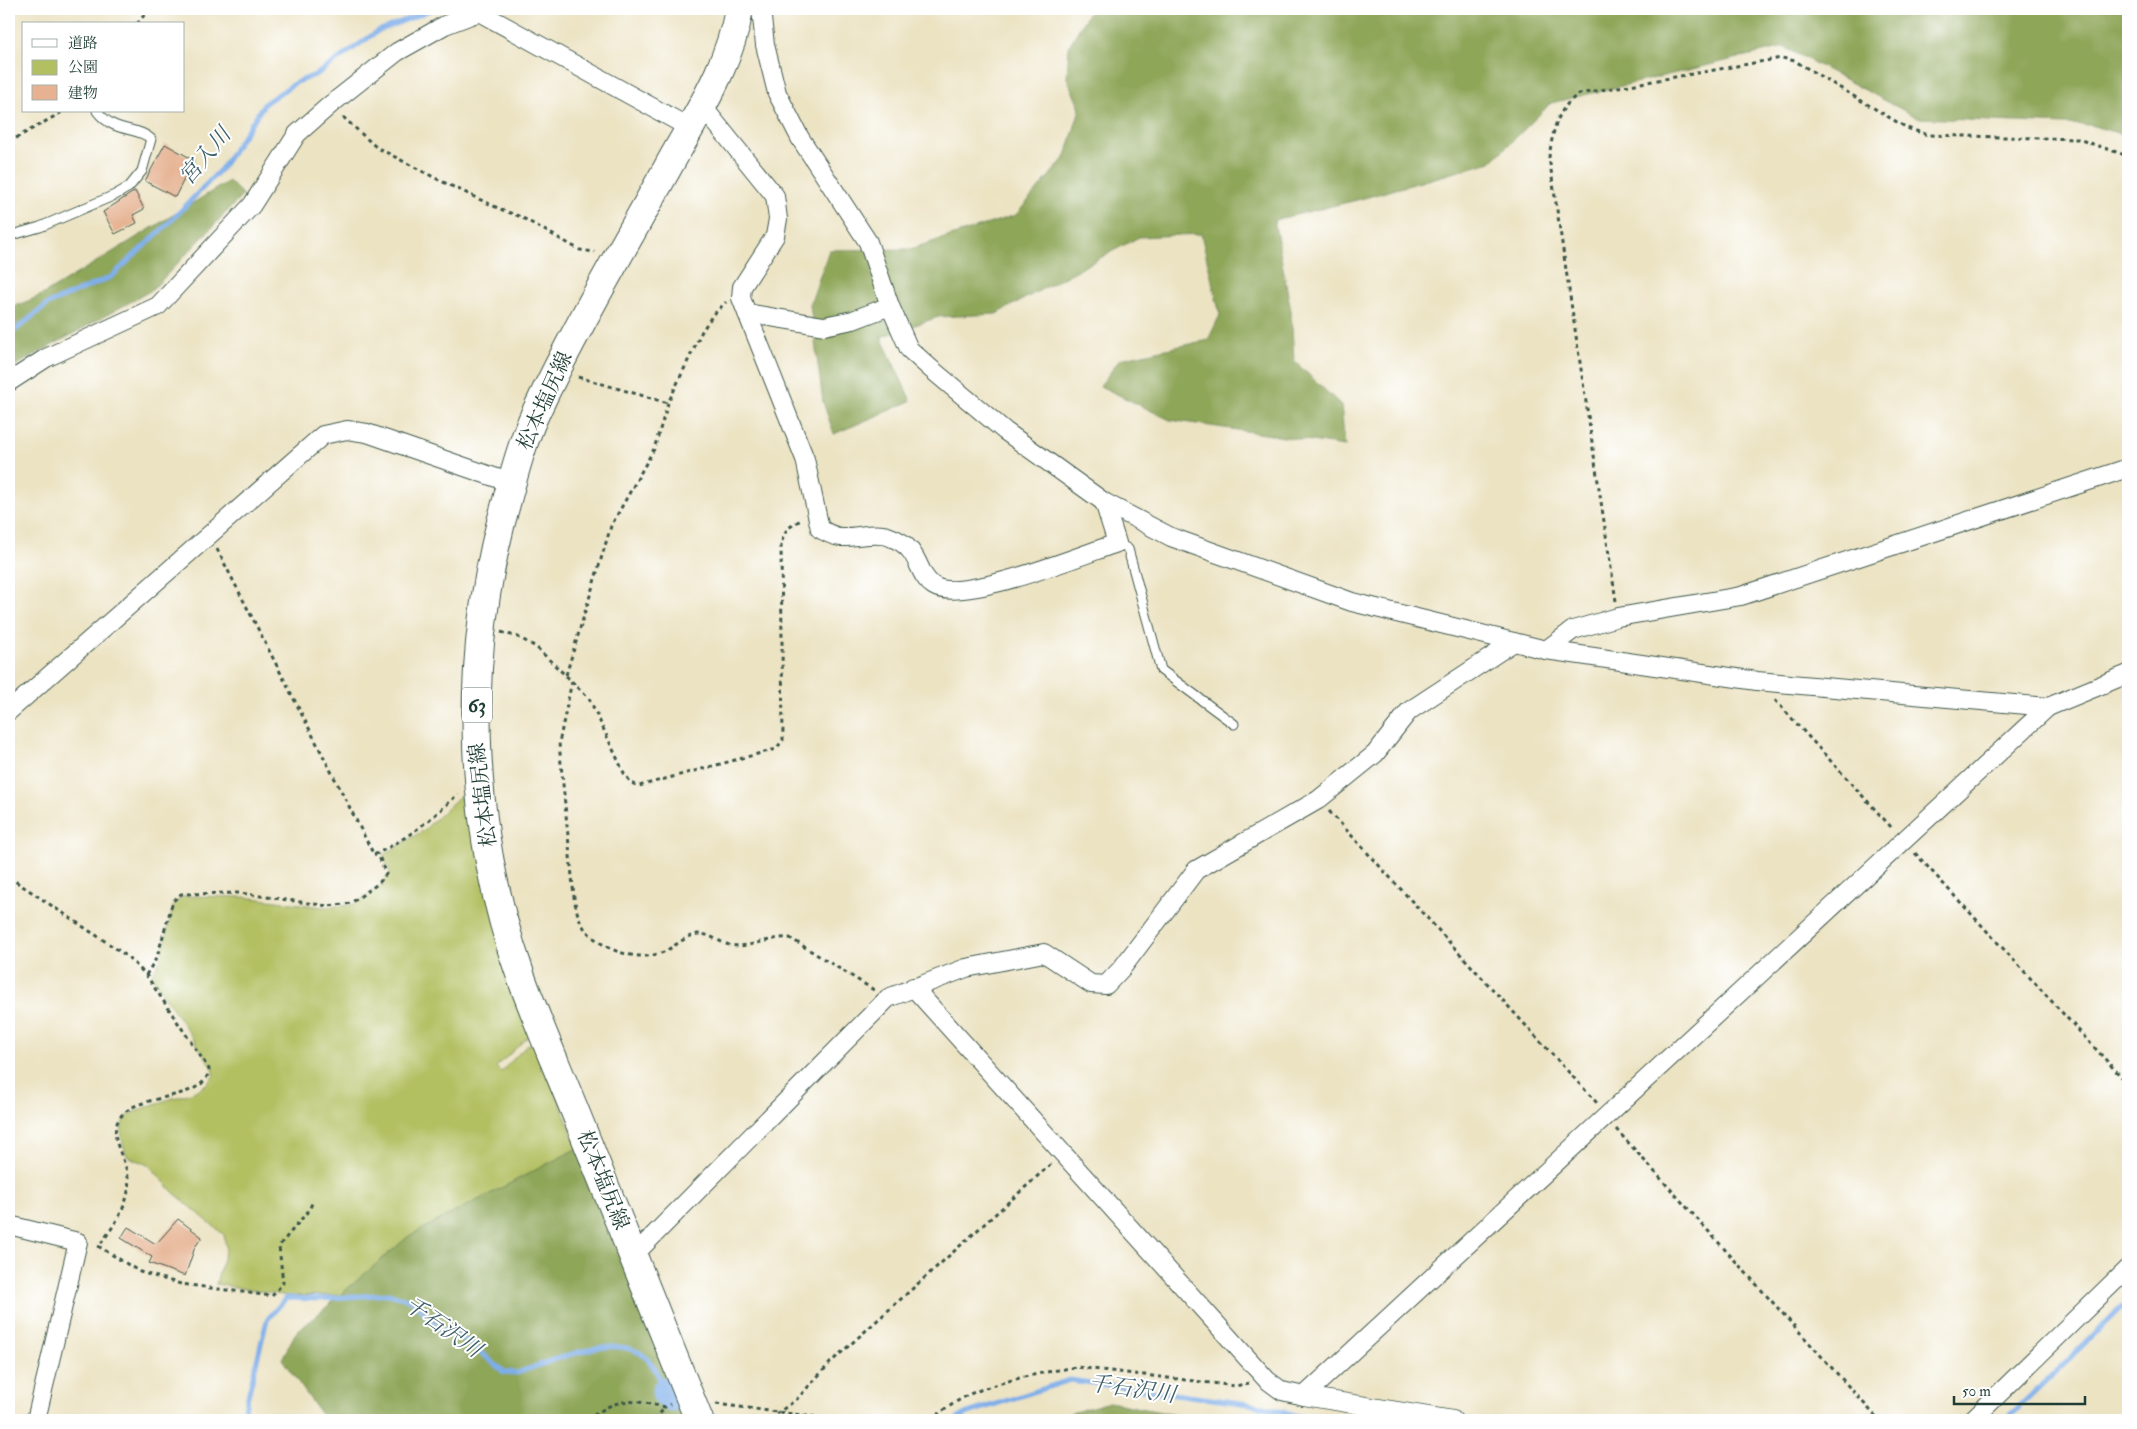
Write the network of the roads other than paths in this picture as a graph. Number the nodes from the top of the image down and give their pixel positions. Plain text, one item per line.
1 (739, 9) edge
2 (761, 9) edge
3 (98, 112) edge
4 (696, 118) junction
5 (9, 236) edge
6 (744, 306) junction
7 (890, 306) junction
8 (9, 382) edge
9 (2128, 468) edge
10 (511, 483) junction
11 (1104, 502) junction
12 (1117, 543) junction
13 (1514, 642) junction
14 (1546, 650) junction
15 (2128, 674) edge
16 (2048, 707) junction
17 (9, 711) edge
18 (1234, 724) dead end
19 (913, 987) junction
20 (9, 1225) edge
21 (633, 1256) junction
22 (2128, 1268) edge
23 (1304, 1396) junction
24 (693, 1405) edge
25 (36, 1420) edge
26 (1453, 1420) edge
27 (1972, 1420) edge

1 - 4 main road, 松本塩尻線 / 63
2 - 7 street
3 - 5 lane
4 - 6 street
4 - 8 street
4 - 10 main road, 松本塩尻線 / 63
6 - 7 street
6 - 12 street
7 - 11 street
9 - 14 street
10 - 17 street
10 - 21 main road, 松本塩尻線 / 63
11 - 12 street
11 - 13 street
12 - 18 lane
13 - 14 street
13 - 19 street
14 - 16 street
15 - 16 street
16 - 23 street
19 - 21 street
19 - 23 street
20 - 25 street
21 - 24 main road, 松本塩尻線 / 63
22 - 27 street
23 - 26 street

